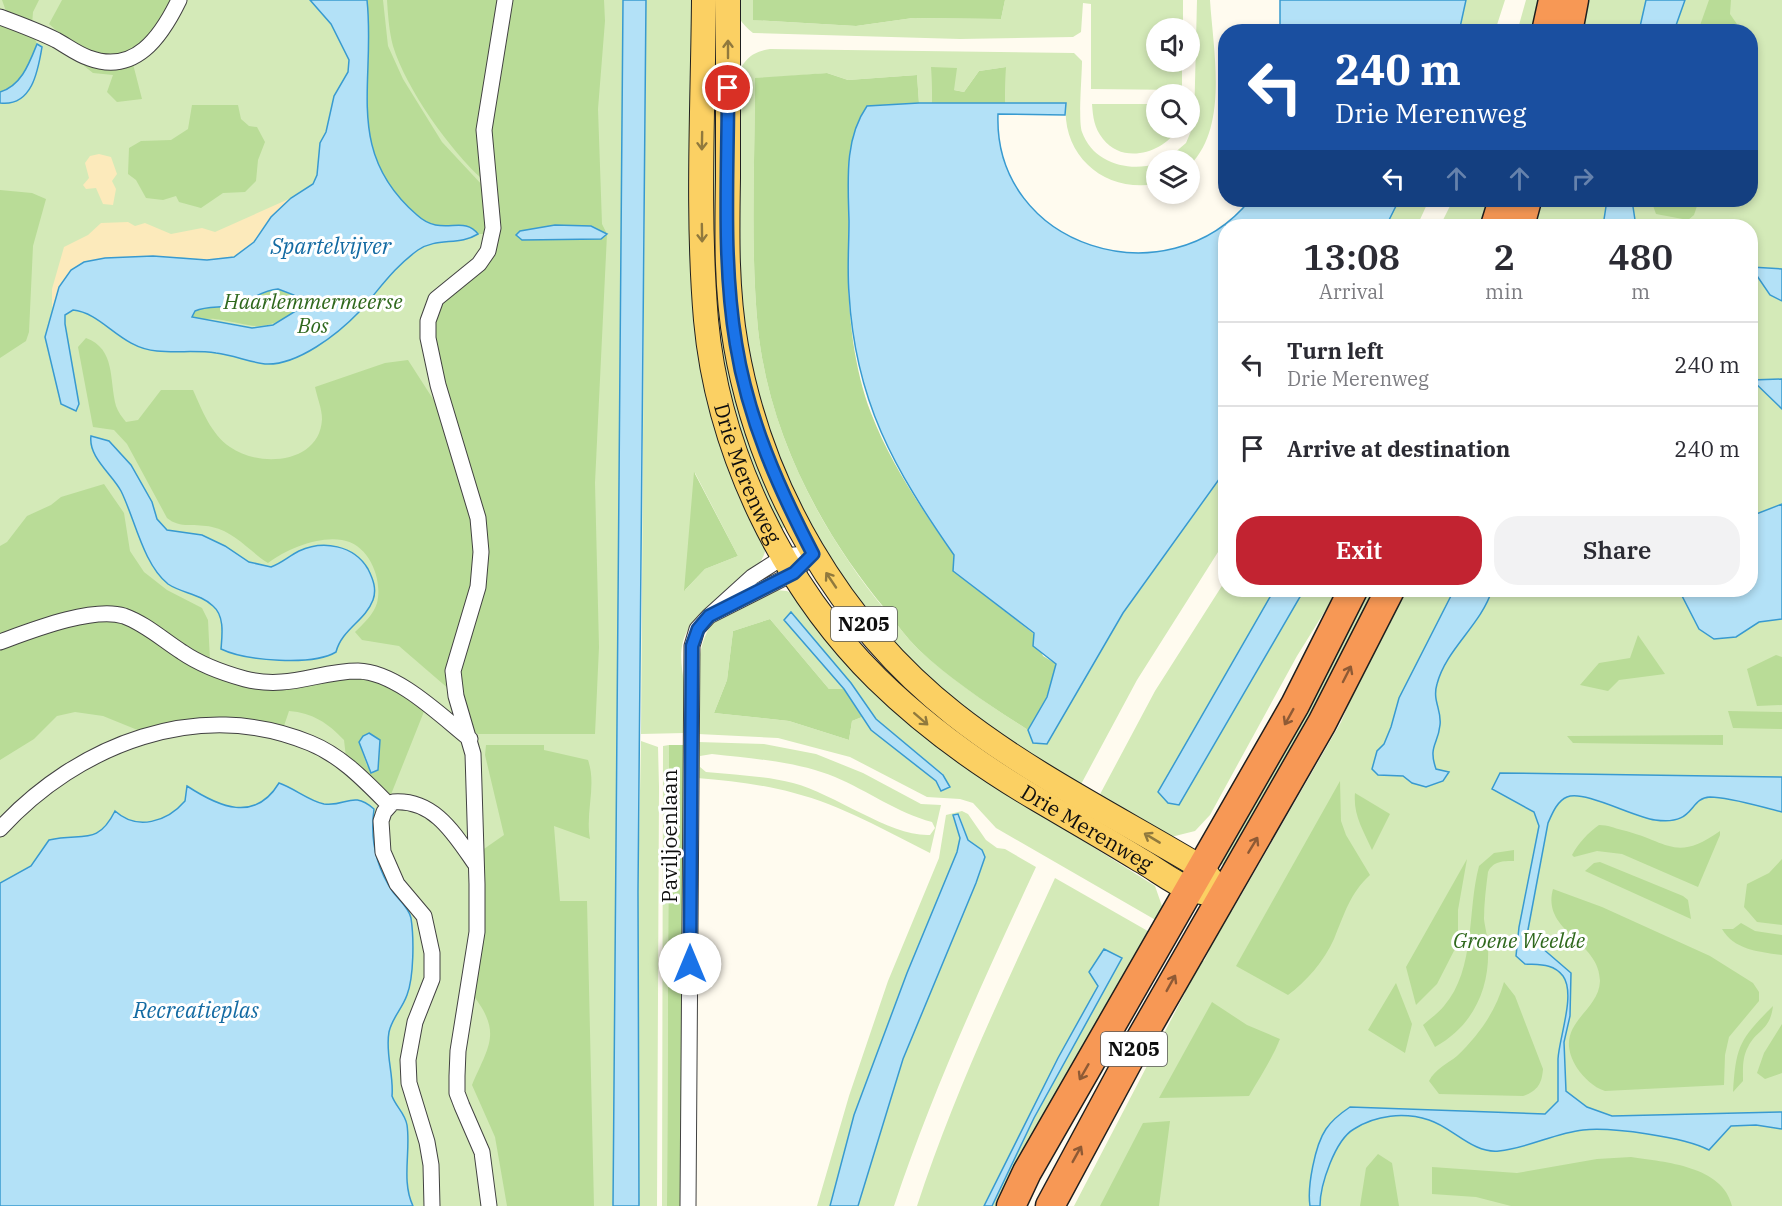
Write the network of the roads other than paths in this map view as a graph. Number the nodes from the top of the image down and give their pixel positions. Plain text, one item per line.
1 (179, 0) edge
2 (505, 0) edge
3 (704, 0) edge
4 (728, 0) edge
5 (1554, 0) edge
6 (1574, 0) edge
7 (1, 14) edge
8 (1548, 24) edge
9 (1570, 24) edge
10 (813, 554) junction
11 (790, 565) junction
12 (1349, 597) edge
13 (1386, 597) edge
14 (0, 642) edge
15 (470, 739) junction
16 (389, 805) junction
17 (3, 822) edge
18 (476, 865) junction
19 (1196, 879) junction
20 (1223, 895) junction
21 (432, 1206) edge
22 (489, 1206) edge
23 (688, 1206) edge
24 (1011, 1206) edge
25 (1050, 1206) edge

1 - 7 street
2 - 15 street
3 -> 11 main road, Drie Merenweg / N205
10 -> 4 main road, Drie Merenweg / N205
5 - 8 highway
6 - 9 highway
10 - 11 street, Paviljoenlaan
19 -> 10 main road, Drie Merenweg / N205
11 -> 19 main road, Drie Merenweg / N205
11 - 23 street, Paviljoenlaan
12 -> 19 highway, N205
20 -> 13 highway, N205
14 - 15 street
15 - 18 street
16 - 17 street
16 - 18 street
16 - 21 street
18 - 22 street
19 - 20 main road, Drie Merenweg / N205
19 -> 24 highway, N205
25 -> 20 highway, N205

